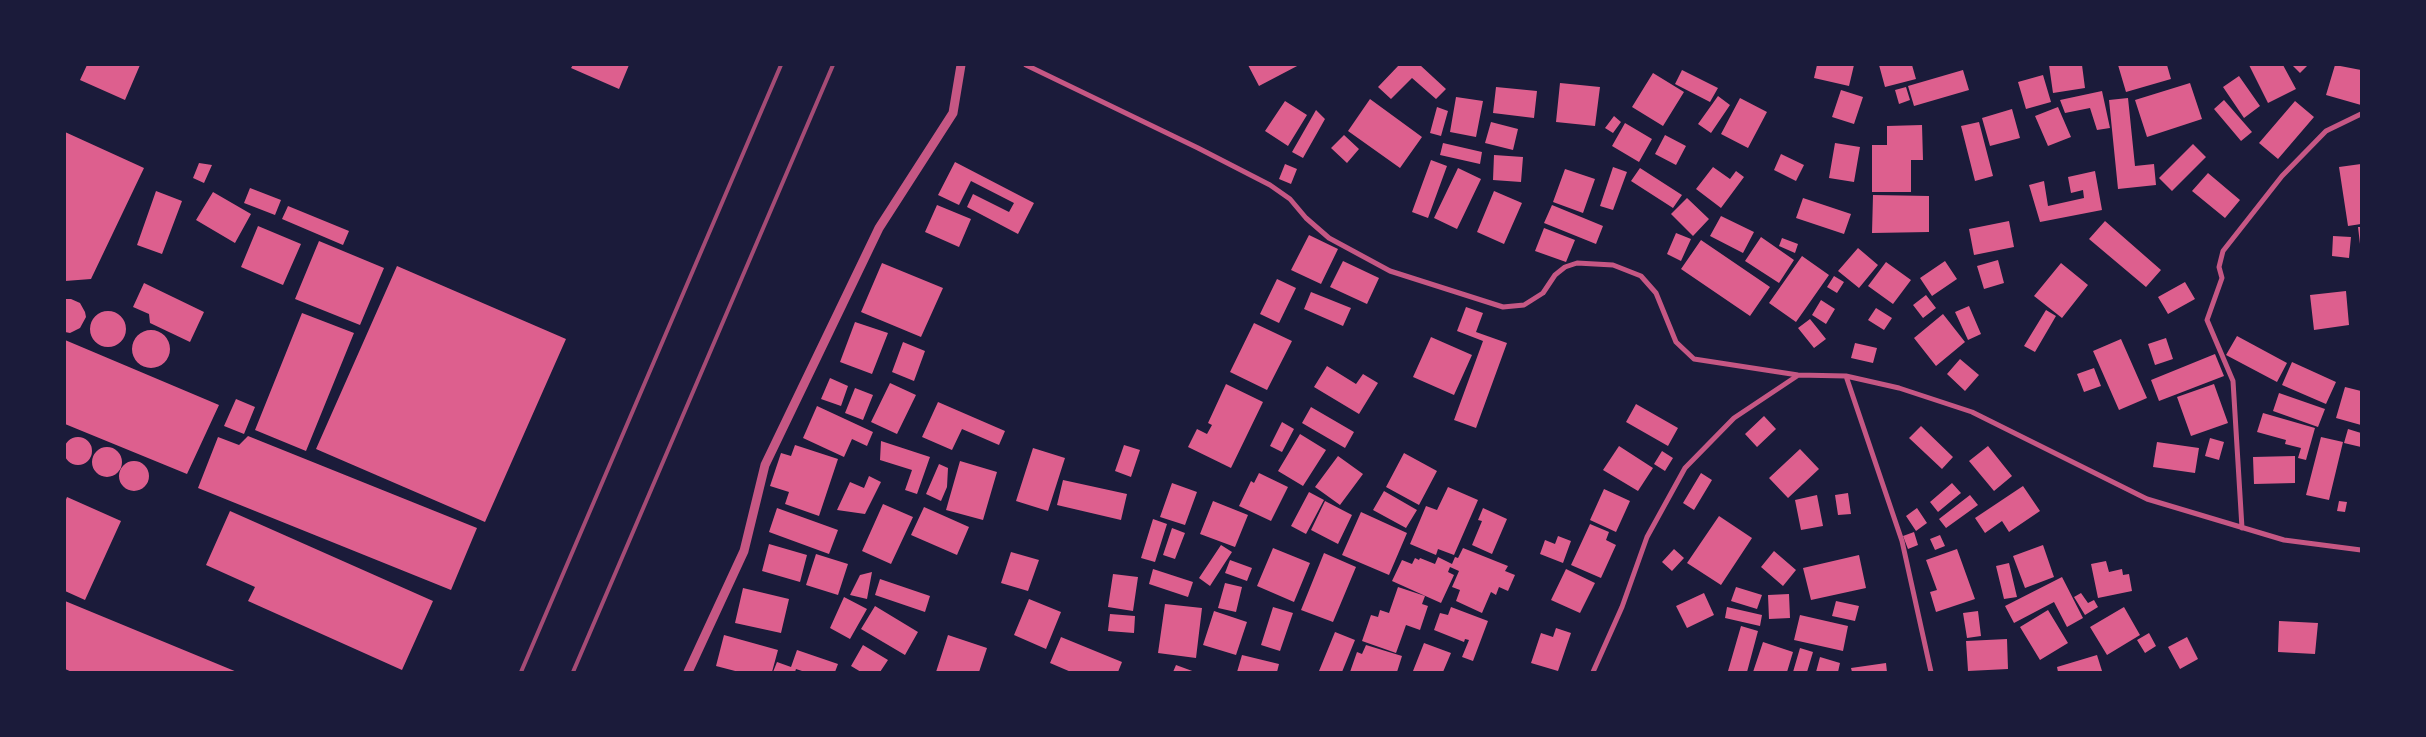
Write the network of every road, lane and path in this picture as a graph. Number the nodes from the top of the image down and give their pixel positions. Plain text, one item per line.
1 (961, 65) edge
2 (1026, 65) edge
3 (2361, 114) edge
4 (1798, 375) junction
5 (1846, 376) junction
6 (2242, 528) junction
7 (2361, 550) edge
8 (688, 672) edge
9 (1593, 672) edge
10 (1931, 672) edge

1 - 8 street
2 - 4 street
3 - 6 street
4 - 5 street
4 - 9 street
5 - 6 street
5 - 10 street
6 - 7 street

